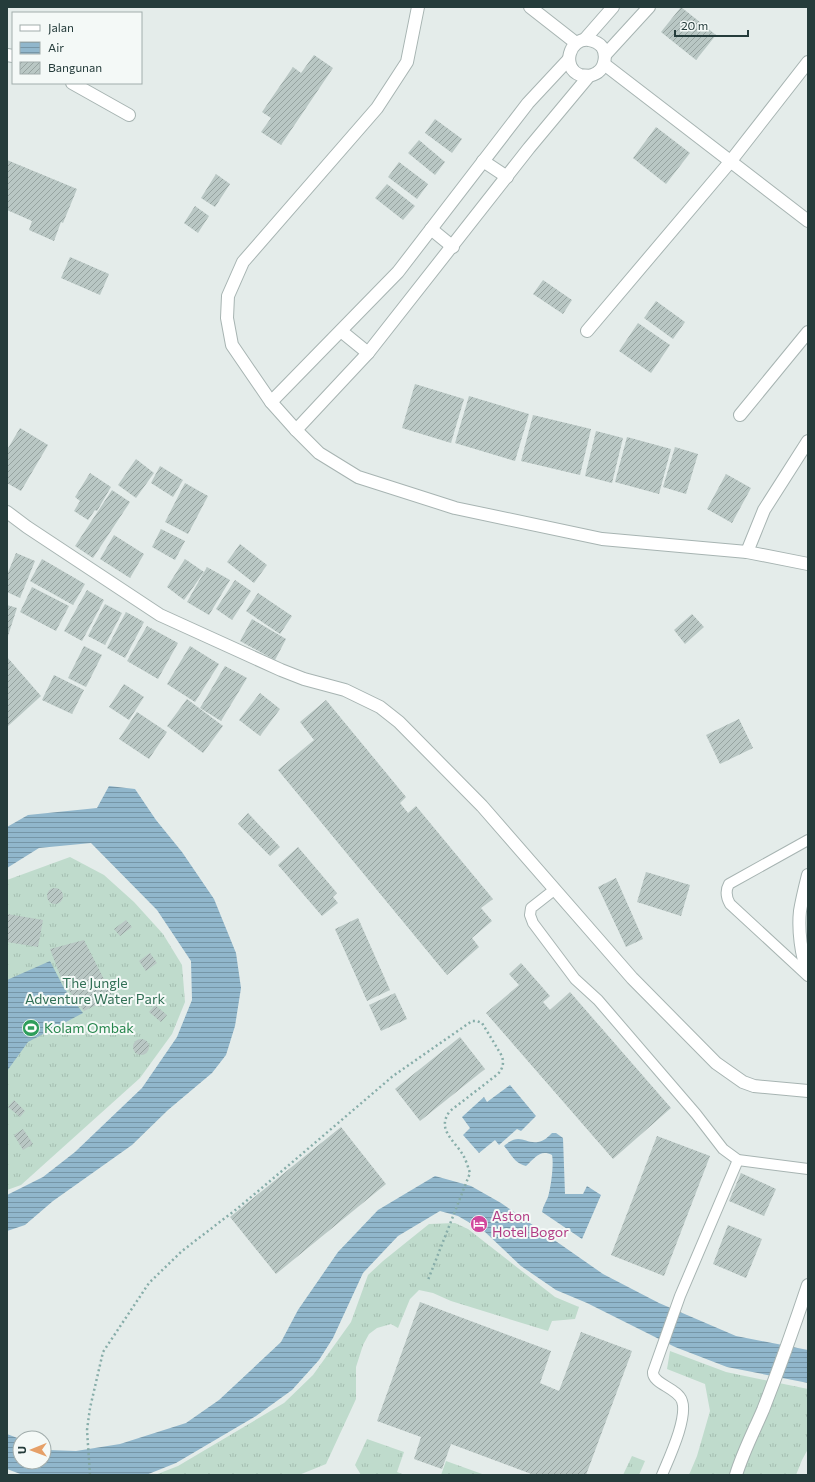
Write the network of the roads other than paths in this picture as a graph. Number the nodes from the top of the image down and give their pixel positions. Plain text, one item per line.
1 (418, 7) edge
2 (530, 7) edge
3 (613, 7) edge
4 (649, 7) edge
5 (580, 41) junction
6 (569, 60) junction
7 (604, 60) junction
8 (808, 62) edge
9 (589, 76) junction
10 (74, 84) edge
11 (129, 115) dead end
12 (483, 161) junction
13 (730, 162) junction
14 (507, 177) junction
15 (808, 221) edge
16 (431, 229) junction
17 (453, 247) junction
18 (341, 330) junction
19 (587, 331) dead end
20 (808, 332) edge
21 (368, 353) junction
22 (271, 402) junction
23 (740, 415) dead end
24 (296, 430) junction
25 (808, 441) edge
26 (7, 512) edge
27 (747, 552) junction
28 (807, 562) edge
29 (808, 840) edge
30 (808, 875) edge
31 (554, 890) junction
32 (808, 972) edge
33 (808, 976) edge
34 (808, 1091) edge
35 (738, 1160) junction
36 (808, 1169) edge
37 (808, 1285) edge
38 (740, 1462) junction
39 (662, 1475) edge
40 (728, 1475) edge
41 (736, 1475) edge

1 - 22 street
2 - 5 street
3 - 5 street
4 - 7 street
5 - 6 street
5 - 7 street
6 - 9 street
6 - 12 street
7 - 9 street
7 - 13 street
8 - 13 street
9 - 14 street
10 - 11 street
12 - 14 street
12 - 16 street
13 - 15 street
13 - 19 street
14 - 17 street
16 - 17 street
16 - 18 street
17 - 21 street
18 - 21 street
18 - 22 street
20 - 23 street
21 - 24 street
22 - 24 street
24 - 27 street
25 - 27 street
26 - 31 street
27 - 28 street
29 - 33 lane
30 - 32 street
31 - 34 street
31 - 35 lane
35 - 36 lane
35 - 39 lane
37 - 38 street
38 - 40 street
38 - 41 street

